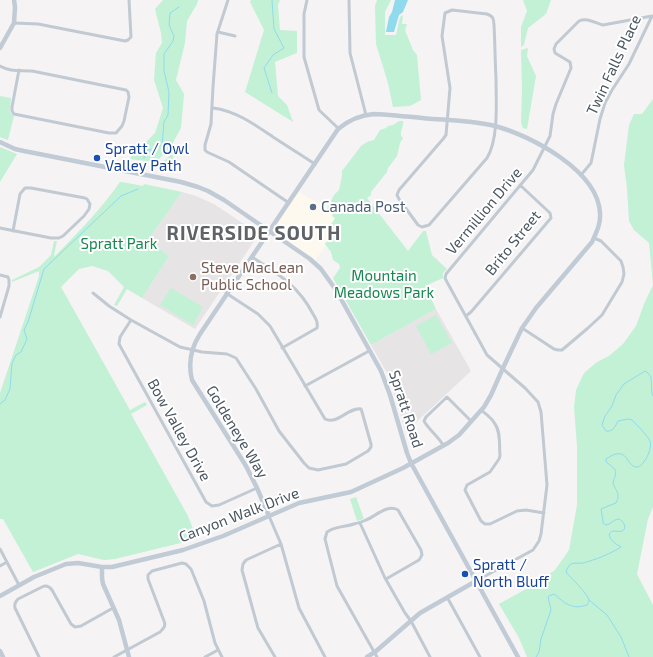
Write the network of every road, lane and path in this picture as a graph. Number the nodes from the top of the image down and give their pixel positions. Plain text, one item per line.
1 (14, 0) edge
2 (129, 0) edge
3 (228, 0) edge
4 (307, 0) edge
5 (349, 0) edge
6 (14, 22) junction
7 (218, 32) junction
8 (235, 36) dead end
9 (0, 48) edge
10 (0, 66) edge
11 (19, 70) junction
12 (213, 108) junction
13 (366, 115) junction
14 (448, 120) junction
15 (495, 126) junction
16 (339, 129) junction
17 (0, 142) edge
18 (545, 148) junction
19 (315, 164) junction
20 (581, 175) junction
21 (520, 185) junction
22 (289, 203) junction
23 (0, 228) edge
24 (13, 231) junction
25 (270, 231) junction
26 (594, 238) junction
27 (252, 257) junction
28 (0, 275) edge
29 (94, 293) dead end
30 (226, 293) junction
31 (466, 316) junction
32 (0, 317) edge
33 (131, 320) junction
34 (522, 328) junction
35 (282, 348) junction
36 (193, 350) junction
37 (369, 350) junction
38 (503, 368) junction
39 (305, 386) junction
40 (481, 410) junction
41 (471, 421) junction
42 (443, 445) junction
43 (412, 463) junction
44 (257, 488) junction
45 (544, 512) junction
46 (269, 516) junction
47 (360, 523) junction
48 (281, 544) junction
49 (0, 549) edge
50 (7, 562) junction
51 (0, 566) edge
52 (102, 567) junction
53 (386, 579) junction
54 (476, 581) junction
55 (19, 585) junction
56 (0, 596) edge
57 (447, 597) junction
58 (113, 608) junction
59 (411, 620) junction
60 (127, 650) junction
61 (218, 650) junction
62 (0, 651) edge
63 (376, 655) edge
64 (3, 657) edge
65 (39, 657) edge
66 (114, 657) edge
67 (129, 657) edge
68 (205, 657) edge
69 (222, 657) edge
70 (275, 657) edge
71 (325, 657) edge
72 (367, 657) edge
73 (430, 657) edge
74 (480, 657) edge
75 (518, 657) edge

1 - 6 street
2 - 6 street
3 - 7 street
4 - 16 street
5 - 13 street
6 - 9 street
7 - 8 street
7 - 12 street
10 - 11 street
11 - 11 street
12 - 19 street
12 - 22 street
13 - 14 street, Canyon Walk Drive
13 - 16 street, Canyon Walk Drive
14 - 15 street, Canyon Walk Drive
14 - 15 street
14 - 15 street
15 - 18 street, Canyon Walk Drive
16 - 19 street, Canyon Walk Drive
17 - 25 street, Spratt Road
18 - 20 street, Canyon Walk Drive
18 - 20 street, Twin Falls Place
18 - 21 street, Vermillion Drive
19 - 22 street, Canyon Walk Drive
20 - 26 street, Canyon Walk Drive
21 - 31 street, Vermillion Drive
21 - 31 street, Brito Street
22 - 25 street, Canyon Walk Drive
23 - 24 street
24 - 24 street
25 - 27 street, Goldeneye Way
25 - 37 street, Spratt Road
26 - 34 street, Canyon Walk Drive
26 - 34 street
27 - 30 street, Goldeneye Way
27 - 35 street
28 - 32 street
29 - 33 street
30 - 35 street
30 - 36 street, Goldeneye Way
31 - 38 street, Vermillion Drive
33 - 36 street
33 - 44 street, Bow Valley Drive
34 - 38 street, Canyon Walk Drive
35 - 39 street
36 - 39 street
36 - 44 street, Goldeneye Way
37 - 39 street
37 - 43 street, Spratt Road
38 - 40 street, Canyon Walk Drive
38 - 45 street, Vermillion Drive
40 - 41 street, Canyon Walk Drive
40 - 45 street
41 - 42 street, Canyon Walk Drive
41 - 42 street
42 - 43 street, Canyon Walk Drive
43 - 46 street, Canyon Walk Drive
43 - 54 street, Spratt Road
44 - 46 street, Goldeneye Way
45 - 54 street, Vermillion Drive
46 - 48 street, Goldeneye Way
46 - 52 street, Canyon Walk Drive
47 - 53 street
47 - 53 street
47 - 63 street
48 - 70 street
48 - 71 street, Goldeneye Way
49 - 50 street
50 - 51 street
50 - 55 street
52 - 55 street, Canyon Walk Drive
52 - 58 street
53 - 59 street
54 - 57 street
54 - 75 street, Spratt Road
55 - 56 street, Canyon Walk Drive
57 - 59 street
57 - 74 street
58 - 60 street
58 - 65 street
59 - 63 street
59 - 73 street
60 - 61 street
60 - 66 street
60 - 67 street
61 - 68 street
61 - 69 street
62 - 64 street
63 - 72 street

